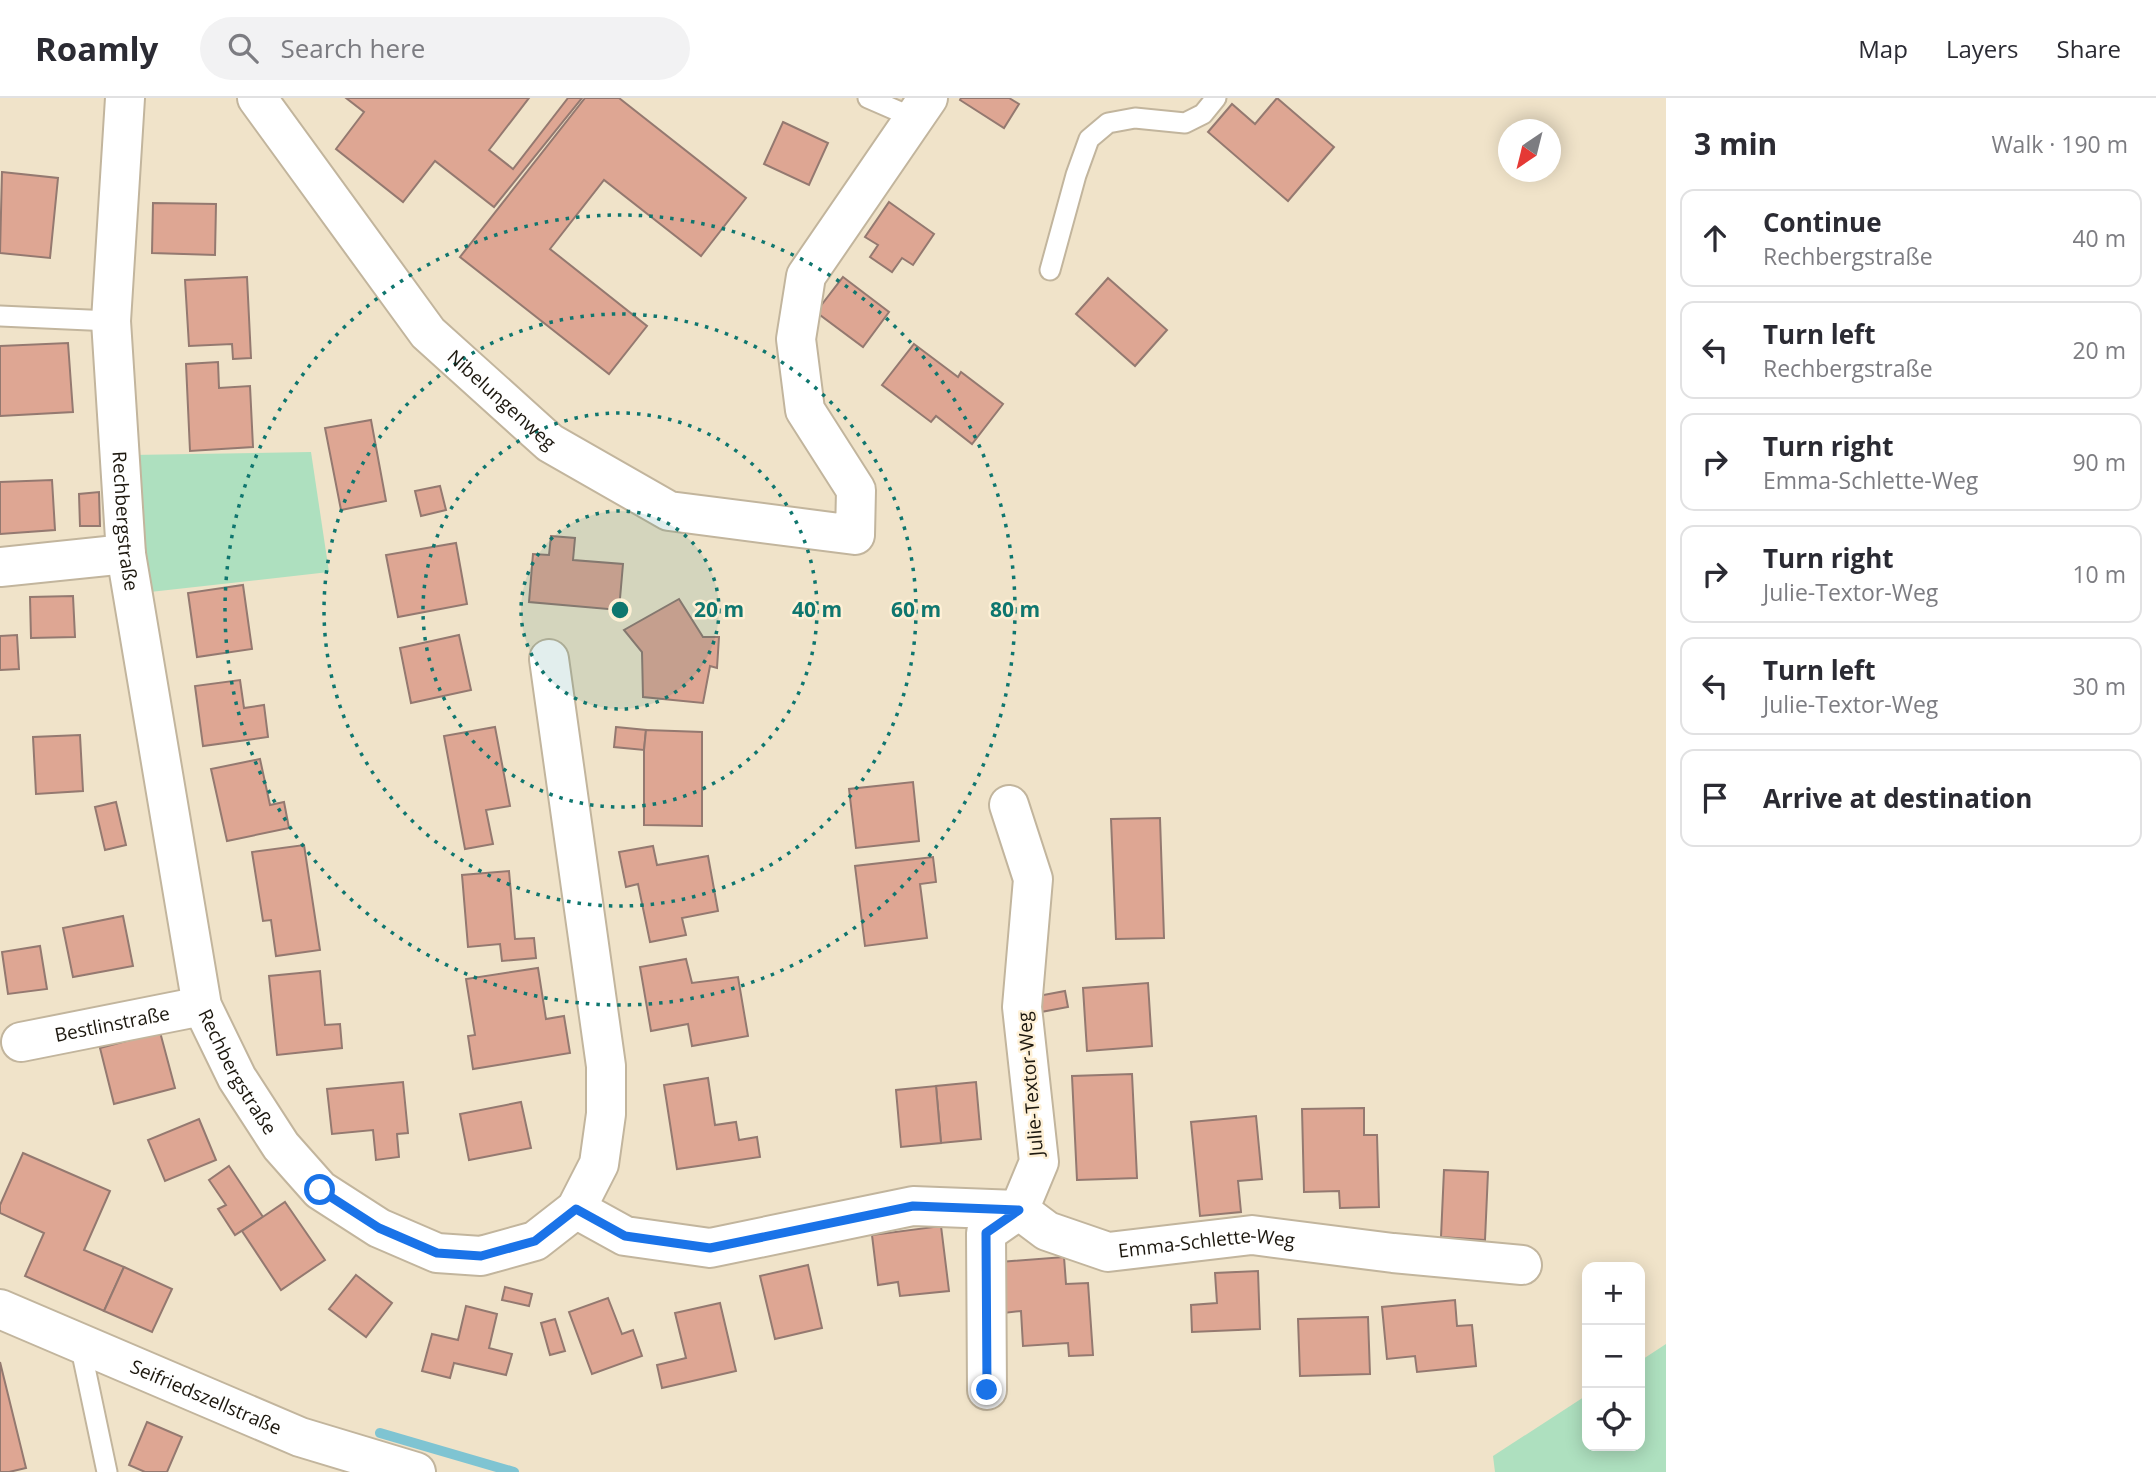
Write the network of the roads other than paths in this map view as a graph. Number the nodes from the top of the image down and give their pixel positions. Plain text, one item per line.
1 (125, 98) edge
2 (257, 98) edge
3 (868, 98) edge
4 (1216, 98) edge
5 (921, 108) edge
6 (1050, 270) dead end
7 (0, 316) edge
8 (111, 321) junction
9 (126, 554) junction
10 (0, 567) edge
11 (549, 659) dead end
12 (1009, 805) dead end
13 (202, 1006) junction
14 (21, 1042) dead end
15 (576, 1209) junction
16 (1019, 1210) junction
17 (1522, 1265) dead end
18 (0, 1309) edge
19 (80, 1344) junction
20 (987, 1390) dead end
21 (304, 1454) edge
22 (107, 1472) edge
23 (416, 1472) edge

1 - 8 street, Rechbergstraße
2 - 5 street, Nibelungenweg
3 - 5 lane
4 - 6 lane
7 - 8 lane
8 - 9 street, Rechbergstraße
9 - 10 street
9 - 13 street, Rechbergstraße
11 - 15 street, Rechbergstraße
12 - 16 street, Julie-Textor-Weg
13 - 14 street, Bestlinstraße
13 - 15 street, Rechbergstraße
15 - 16 street
16 - 17 street, Emma-Schlette-Weg
16 - 20 street
18 - 19 street, Seifriedszellstraße
19 - 21 street, Seifriedszellstraße
19 - 22 lane
21 - 23 street, Seifriedszellstraße

